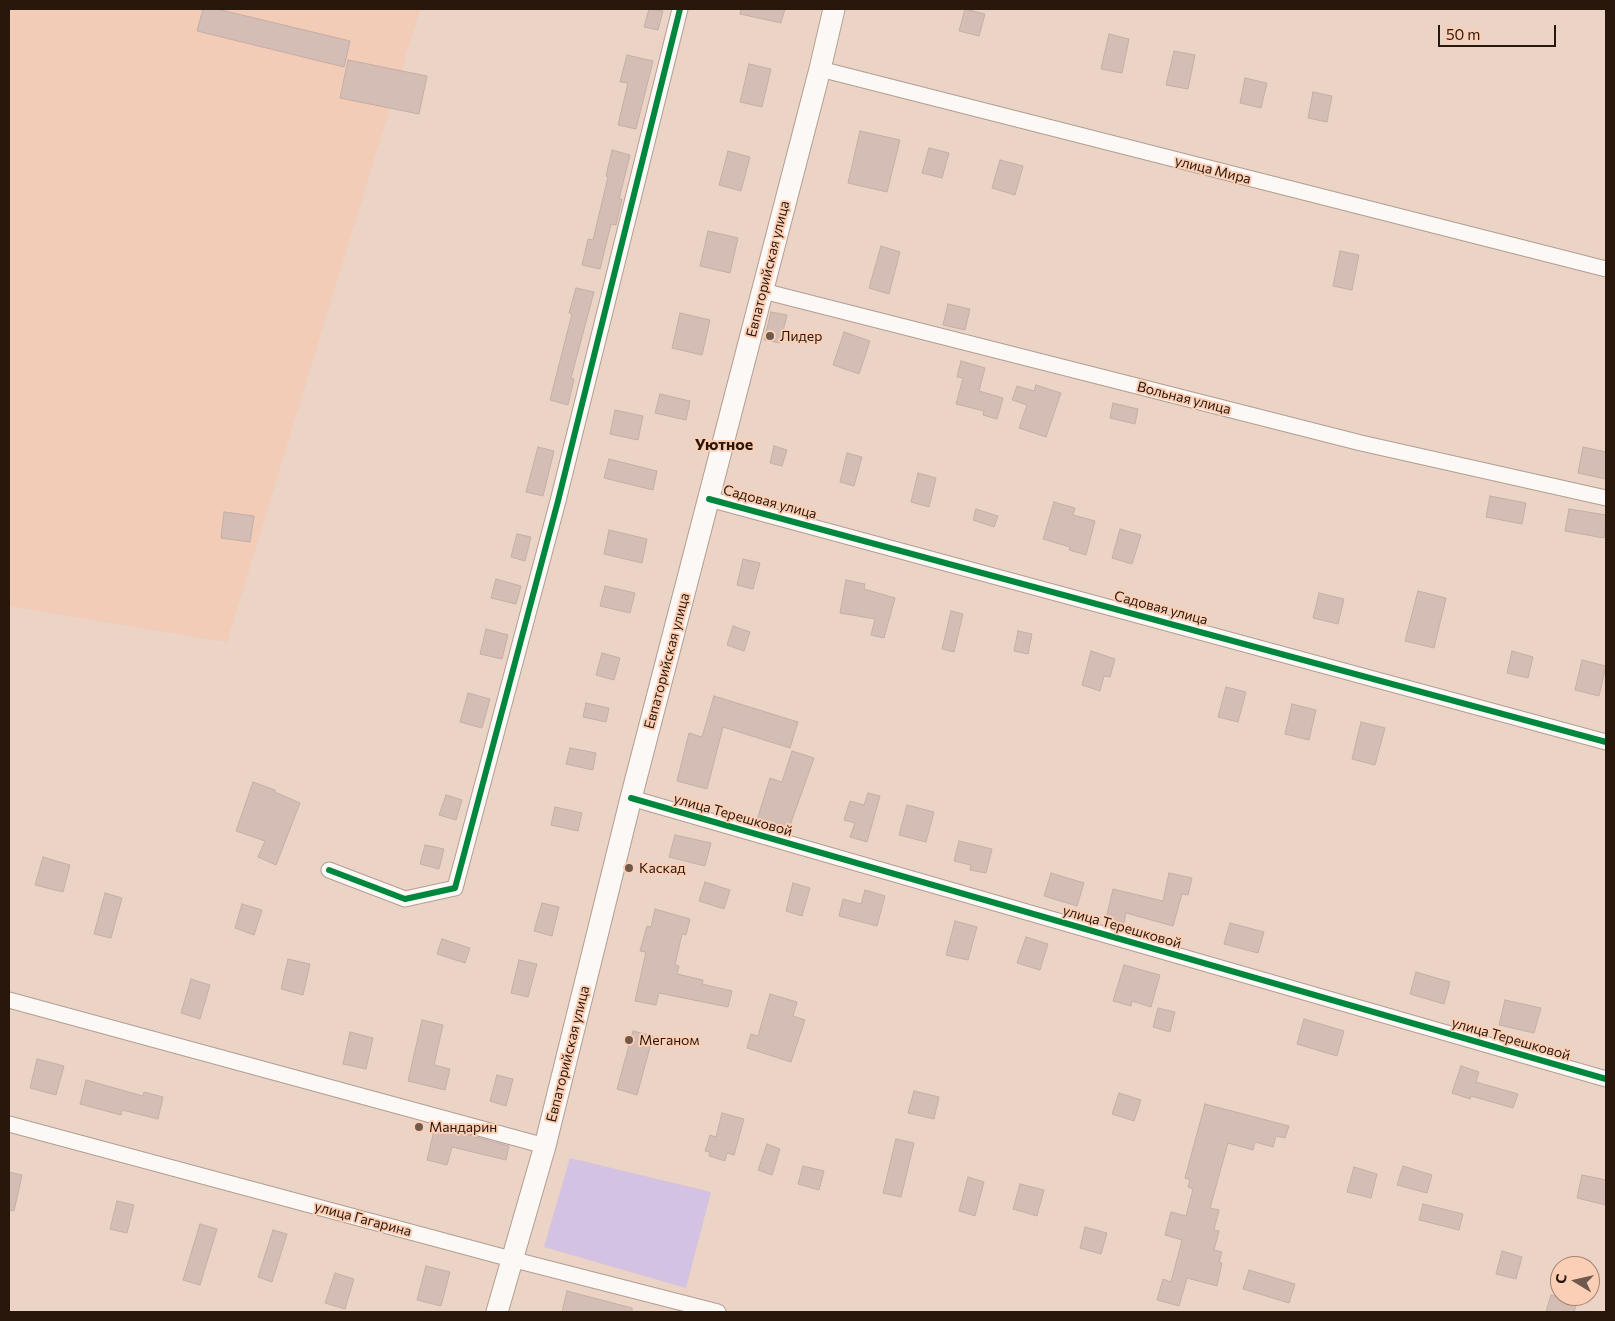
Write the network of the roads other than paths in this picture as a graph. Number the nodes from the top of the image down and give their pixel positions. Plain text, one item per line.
1 (680, 9) edge
2 (834, 9) edge
3 (820, 69) junction
4 (1606, 270) edge
5 (763, 291) junction
6 (709, 498) junction
7 (1606, 498) edge
8 (1606, 742) edge
9 (631, 798) junction
10 (329, 870) dead end
11 (9, 1000) edge
12 (1606, 1079) edge
13 (9, 1124) edge
14 (545, 1146) junction
15 (512, 1259) junction
16 (678, 1307) edge
17 (497, 1312) edge
18 (718, 1312) edge

1 - 10 street
2 - 3 main road, Евпаторийская улица
3 - 4 street, улица Мира
3 - 5 main road, Евпаторийская улица
5 - 6 main road, Евпаторийская улица
5 - 7 street, Вольная улица
6 - 8 street, Садовая улица
6 - 9 main road, Евпаторийская улица
9 - 12 street, улица Терешковой
9 - 14 main road, Евпаторийская улица
11 - 14 street
13 - 15 street, улица Гагарина
14 - 15 main road, Евпаторийская улица
15 - 16 street, улица Гагарина
15 - 17 main road, Евпаторийская улица
16 - 18 street, улица Гагарина

